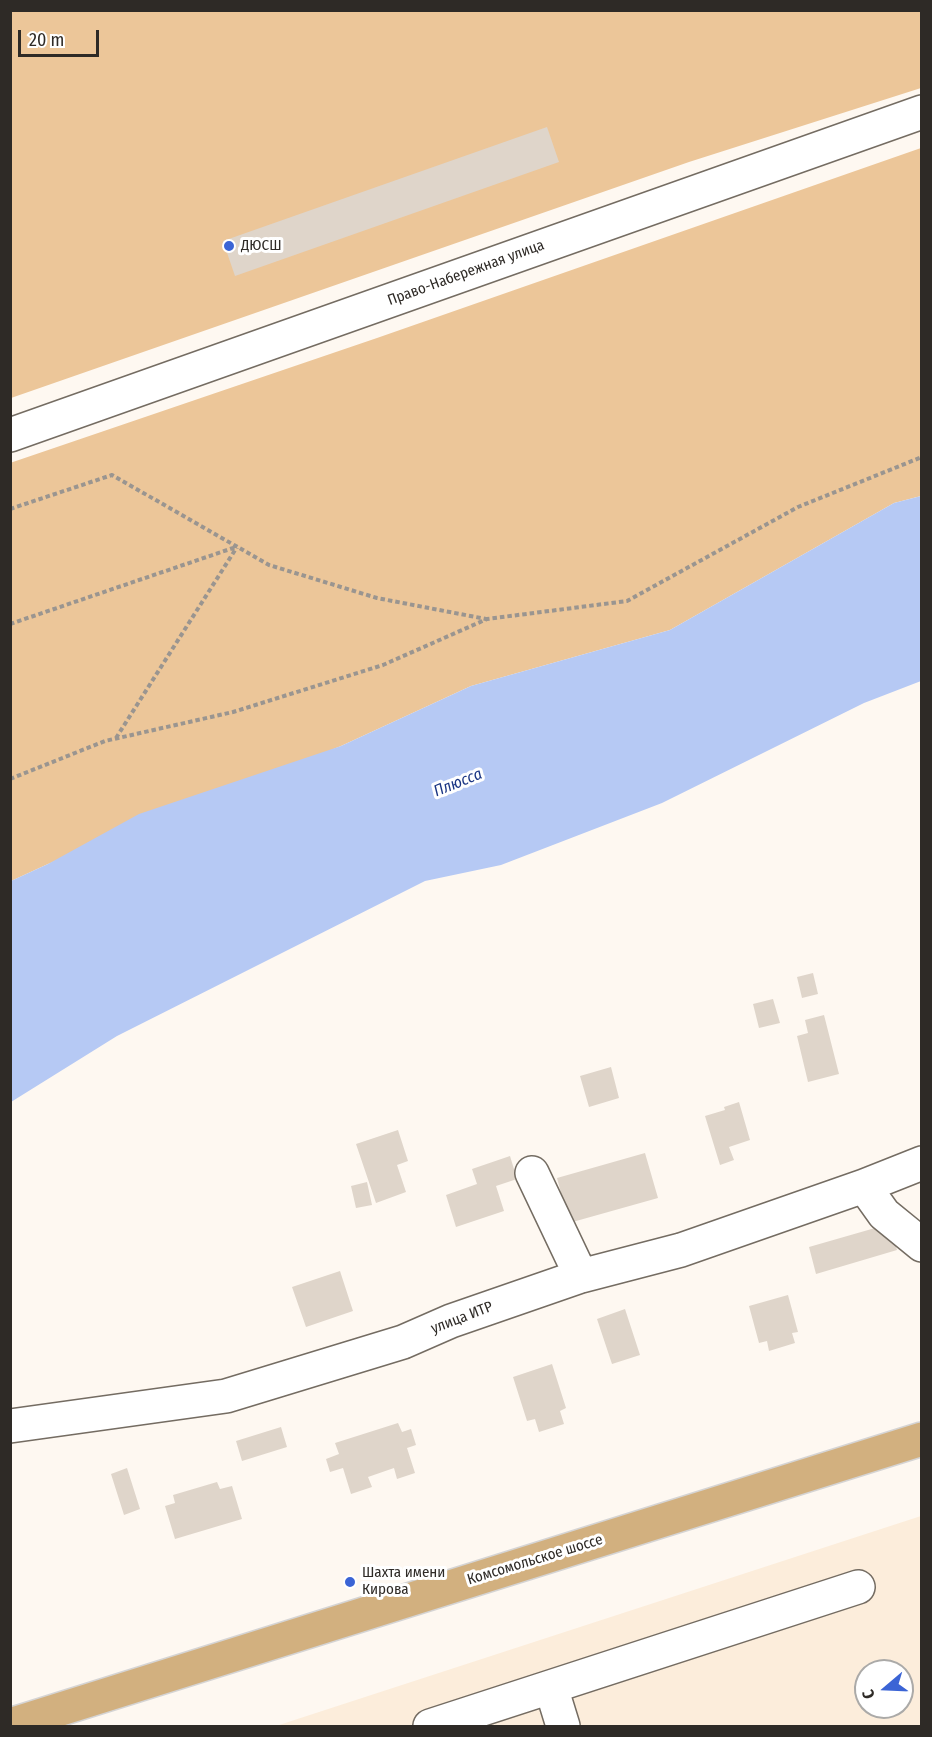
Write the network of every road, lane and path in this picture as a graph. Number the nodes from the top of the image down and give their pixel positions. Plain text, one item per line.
1 (921, 112) edge
2 (10, 435) edge
3 (921, 457) edge
4 (10, 509) edge
5 (237, 546) junction
6 (488, 619) junction
7 (10, 624) edge
8 (116, 738) junction
9 (10, 779) edge
10 (915, 1169) edge
11 (532, 1173) dead end
12 (864, 1186) junction
13 (921, 1245) edge
14 (581, 1276) junction
15 (10, 1426) edge
16 (921, 1439) edge
17 (858, 1587) dead end
18 (551, 1687) junction
19 (10, 1725) edge
20 (430, 1726) edge
21 (563, 1726) edge

1 - 2 street, Право-Набережная улица
3 - 6 path
4 - 5 path
5 - 6 path
5 - 7 path
5 - 8 path
6 - 8 path
8 - 9 path
10 - 12 street, улица ИТР
11 - 14 street
12 - 13 street
12 - 14 street, улица ИТР
14 - 15 street, улица ИТР
16 - 19 main road, Комсомольское шоссе
17 - 18 street
18 - 20 street
18 - 21 street

